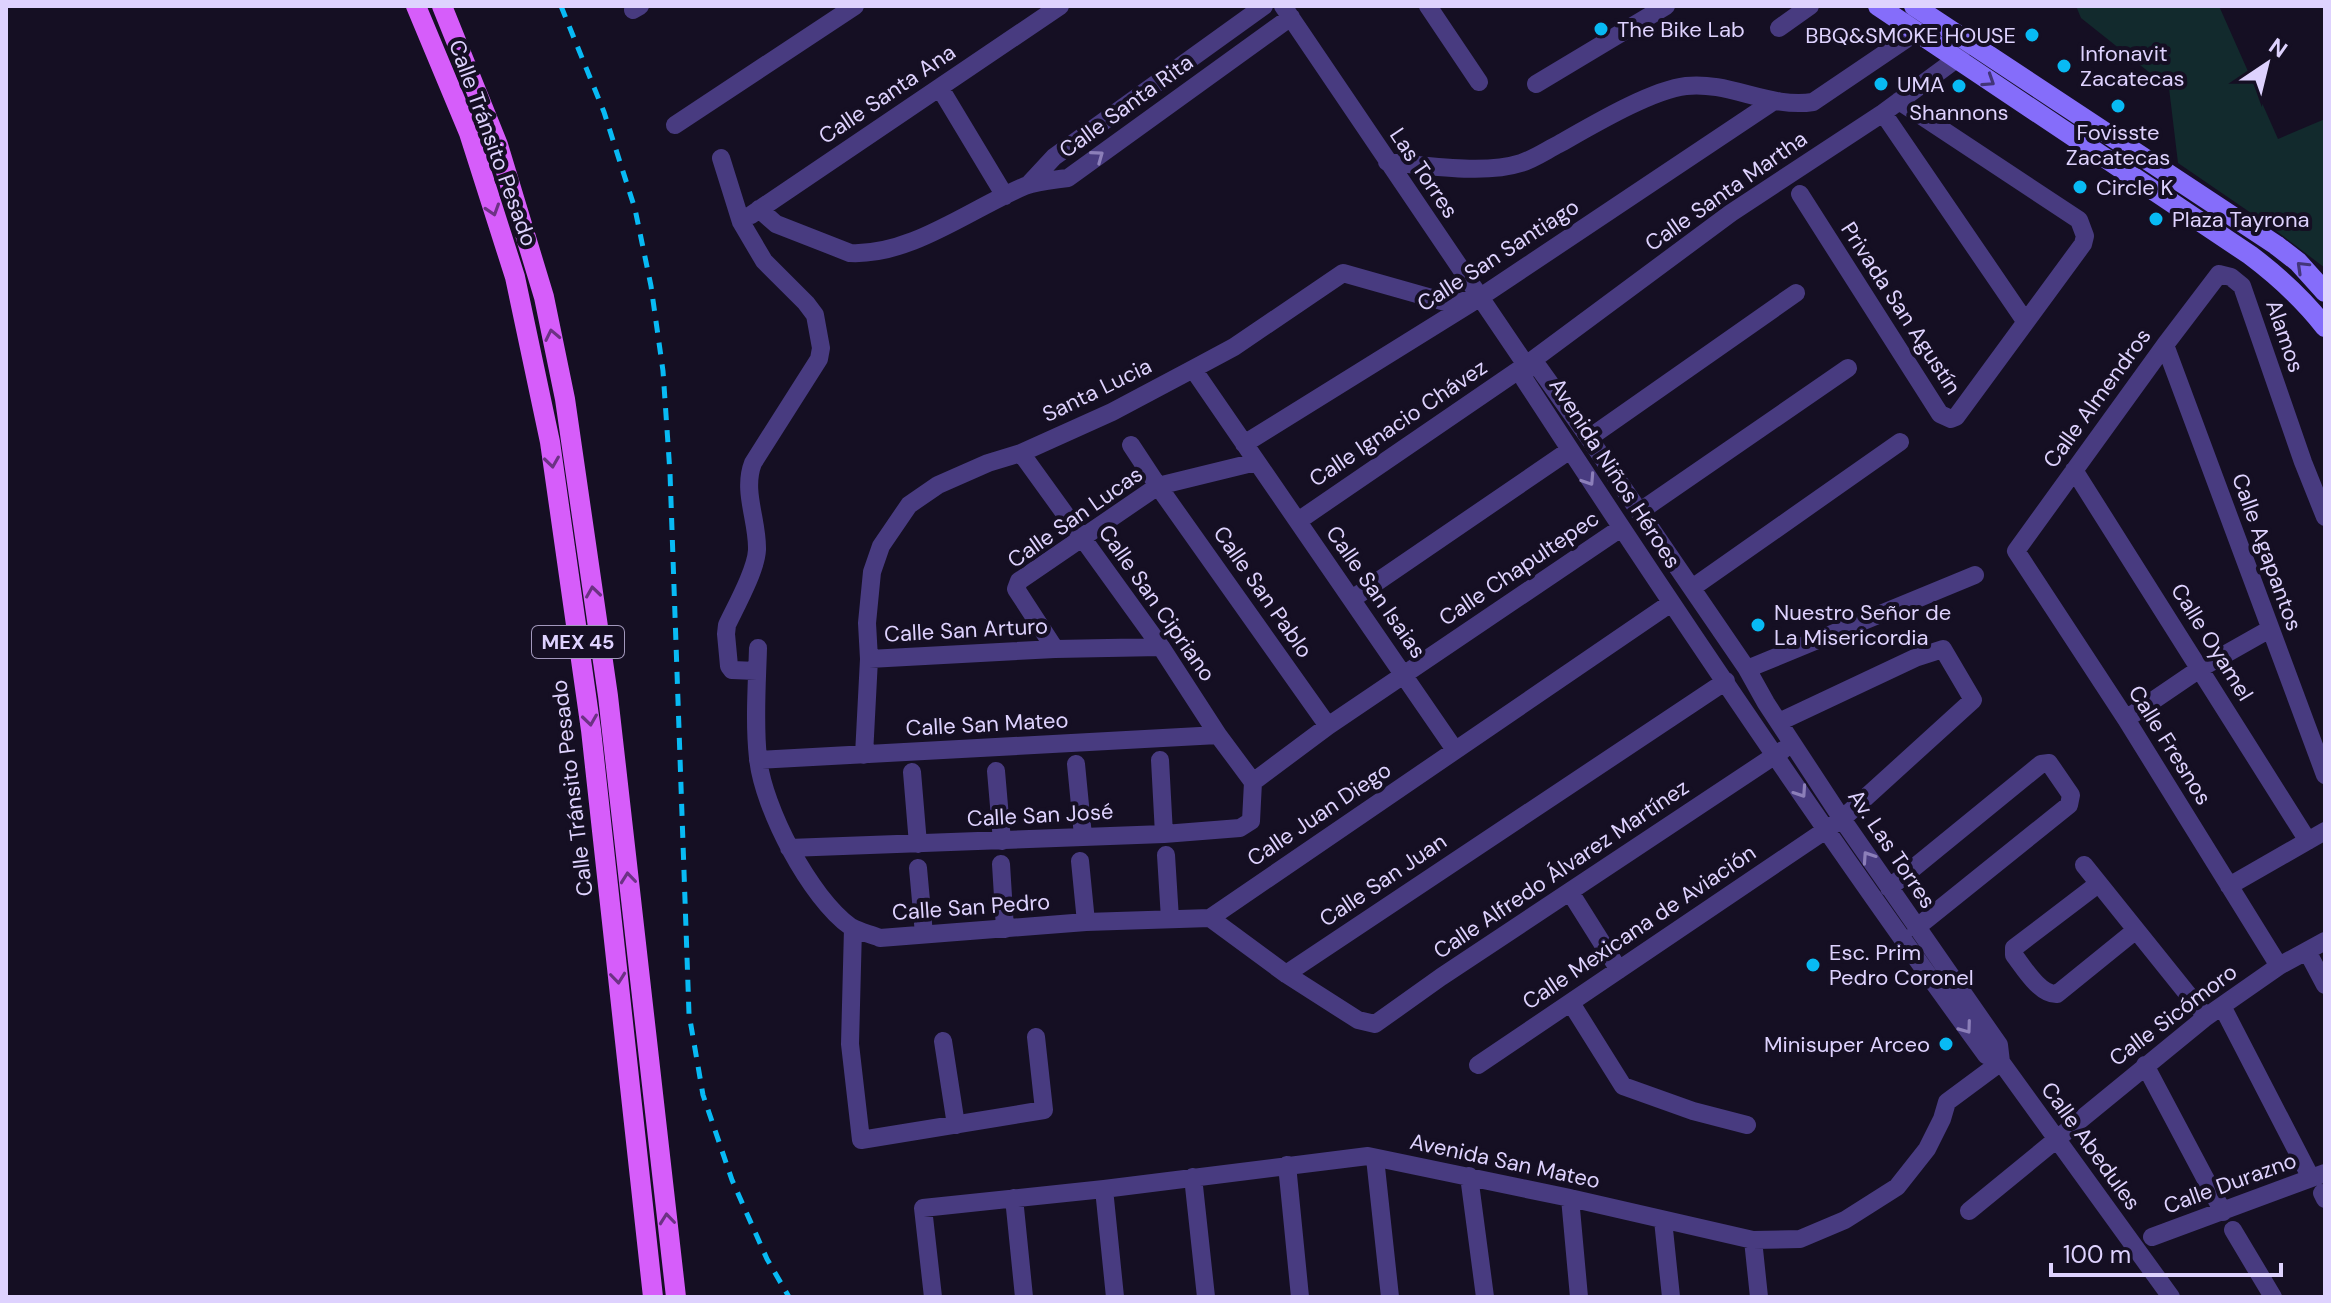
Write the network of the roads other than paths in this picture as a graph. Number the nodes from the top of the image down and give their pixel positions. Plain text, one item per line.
1 (416, 6) edge
2 (442, 6) edge
3 (855, 6) edge
4 (1060, 6) edge
5 (1264, 6) edge
6 (1666, 6) edge
7 (1810, 6) edge
8 (1878, 6) edge
9 (1914, 6) edge
10 (1435, 11) edge
11 (1287, 12) edge
12 (1779, 28) dead end
13 (1915, 33) junction
14 (1961, 51) junction
15 (1479, 82) dead end
16 (1536, 84) dead end
17 (940, 88) junction
18 (1774, 101) junction
19 (1899, 101) junction
20 (2051, 109) junction
21 (1883, 113) junction
22 (675, 125) dead end
23 (721, 158) dead end
24 (1387, 162) junction
25 (1028, 185) junction
26 (1800, 194) dead end
27 (1005, 196) junction
28 (759, 209) junction
29 (741, 222) junction
30 (2219, 274) joint
31 (2325, 292) edge
32 (1796, 293) dead end
33 (1479, 298) junction
34 (2025, 321) junction
35 (2325, 327) edge
36 (2165, 345) junction
37 (1526, 365) junction
38 (1848, 368) dead end
39 (1193, 369) junction
40 (1589, 438) junction
41 (1900, 442) dead end
42 (1244, 444) junction
43 (1131, 445) dead end
44 (1570, 450) junction
45 (1021, 453) junction
46 (1256, 462) junction
47 (2074, 470) junction
48 (1158, 486) junction
49 (1639, 512) junction
50 (2325, 517) edge
51 (1298, 521) junction
52 (1621, 528) junction
53 (1083, 537) junction
54 (1664, 549) junction
55 (2016, 551) joint
56 (1644, 562) junction
57 (1975, 575) dead end
58 (1692, 588) junction
59 (1352, 599) junction
60 (1671, 603) junction
61 (1716, 625) junction
62 (2270, 629) junction
63 (1696, 639) junction
64 (1161, 647) junction
65 (758, 648) dead end
66 (1055, 649) junction
67 (869, 659) junction
68 (2201, 668) junction
69 (1747, 669) junction
70 (757, 671) junction
71 (1404, 674) junction
72 (1726, 681) junction
73 (2126, 719) junction
74 (1779, 722) junction
75 (1328, 726) junction
76 (1218, 735) junction
77 (1792, 744) junction
78 (1455, 750) junction
79 (864, 755) junction
80 (1775, 755) junction
81 (758, 760) junction
82 (1160, 760) dead end
83 (1076, 764) dead end
84 (996, 771) dead end
85 (912, 772) dead end
86 (2325, 775) edge
87 (1253, 782) junction
88 (1842, 819) junction
89 (1826, 830) junction
90 (1164, 834) junction
91 (1083, 836) junction
92 (2317, 836) edge
93 (1002, 841) junction
94 (918, 844) junction
95 (789, 848) junction
96 (1166, 855) dead end
97 (1080, 861) dead end
98 (1001, 864) dead end
99 (2084, 865) dead end
100 (918, 868) dead end
101 (2098, 884) junction
102 (2229, 886) junction
103 (1889, 888) junction
104 (1570, 892) junction
105 (1210, 918) junction
106 (1170, 919) junction
107 (1086, 922) junction
108 (853, 928) junction
109 (1916, 928) junction
110 (1005, 929) junction
111 (2136, 930) junction
112 (924, 934) junction
113 (2325, 941) edge
114 (2307, 951) junction
115 (2279, 966) junction
116 (1619, 970) junction
117 (1286, 974) junction
118 (2325, 985) edge
119 (1571, 1003) junction
120 (2222, 1006) junction
121 (2206, 1017) junction
122 (1036, 1037) dead end
123 (943, 1041) dead end
124 (2001, 1062) junction
125 (1478, 1065) dead end
126 (2145, 1065) junction
127 (956, 1125) junction
128 (1747, 1125) dead end
129 (2056, 1137) junction
130 (1375, 1158) junction
131 (1287, 1165) junction
132 (1469, 1176) junction
133 (1193, 1177) junction
134 (2321, 1186) edge
135 (1104, 1189) junction
136 (1014, 1198) junction
137 (1570, 1198) junction
138 (1969, 1211) dead end
139 (2223, 1212) junction
140 (1663, 1220) junction
141 (2233, 1230) dead end
142 (2152, 1237) dead end
143 (1753, 1240) junction
144 (653, 1297) edge
145 (676, 1297) edge
146 (933, 1297) edge
147 (1024, 1297) edge
148 (1115, 1297) edge
149 (1206, 1297) edge
150 (1300, 1297) edge
151 (1390, 1297) edge
152 (1485, 1297) edge
153 (1579, 1297) edge
154 (1671, 1297) edge
155 (1759, 1297) edge
156 (2171, 1297) edge
157 (2273, 1297) edge

1 -> 144 main road, Calle Tránsito Pesado / MEX 45
145 -> 2 main road, Calle Tránsito Pesado / MEX 45
3 - 22 street
4 - 17 street, Calle Santa Ana
5 - 25 street, Calle Santa Rita
6 - 16 street
7 - 12 street
8 - 13 main road
9 - 14 main road
10 - 15 street
11 - 24 street, Las Torres
25 -> 11 street, Calle Santa Rita
13 - 14 main road
13 - 18 street
14 - 19 street, Calle Santa Martha
14 - 20 main road
17 - 27 street
17 - 28 street, Calle Santa Ana
18 - 24 street
18 - 33 street, Calle San Santiago
19 - 21 street, Calle Santa Martha
19 - 34 street, Privada San Agustín
31 -> 20 main road
20 - 35 main road
21 - 34 street
21 - 37 street, Calle Santa Martha
23 - 29 street
24 - 33 street, Las Torres
25 - 27 street
26 - 34 street, Privada San Agustín
27 - 28 street
28 - 29 street, Calle Santa Ana
29 - 70 street
30 - 36 street, Calle Almendros
30 - 50 street, Alamos
32 - 40 street
33 - 37 street, Las Torres
33 - 39 street, Santa Lucia
33 - 42 street, Calle San Santiago
36 - 47 street, Calle Almendros
36 - 62 street, Calle Agapantos
37 - 40 street, Avenida Niños Héroes
37 - 44 street, Avenida Niños Héroes
37 - 51 street, Calle Ignacio Chávez
38 - 49 street
39 - 42 street, Calle San Isaias
39 - 45 street, Santa Lucia
40 - 49 street, Avenida Niños Héroes
41 - 58 street
42 - 46 street, Calle San Isaias
43 - 48 street, Calle San Pablo
44 -> 52 street, Avenida Niños Héroes
44 - 59 street
45 - 53 street, Calle San Cipriano
45 - 67 street
46 - 48 street, Calle San Lucas
46 - 51 street, Calle San Isaias
47 - 55 street, Calle Almendros
47 - 68 street, Calle Oyamel
48 - 53 street, Calle San Lucas
48 - 75 street, Calle San Pablo
49 - 54 street, Avenida Niños Héroes
51 - 59 street, Calle San Isaias
52 - 56 street, Avenida Niños Héroes
52 - 71 street, Calle Chapultepec
53 - 64 street, Calle San Cipriano
53 - 66 street, Calle San Lucas
54 - 56 street
54 - 58 street, Avenida Niños Héroes
55 - 73 street, Calle Fresnos
56 - 60 street, Avenida Niños Héroes
57 - 69 street
58 - 61 street, Avenida Niños Héroes
59 - 71 street, Calle San Isaias
60 - 63 street, Avenida Niños Héroes
60 - 78 street, Calle Juan Diego
61 - 63 street
61 - 69 street, Avenida Niños Héroes
62 - 68 street
62 - 86 street, Calle Agapantos
63 - 72 street, Avenida Niños Héroes
64 - 66 street, Calle San Arturo
64 - 76 street, Calle San Cipriano
65 - 70 street
66 - 67 street, Calle San Arturo
67 - 79 street, Calle San Arturo
68 - 73 street
68 - 92 street, Calle Oyamel
69 - 74 street, Av. Las Torres
70 - 81 street
71 - 75 street, Calle Chapultepec
71 - 78 street, Calle San Isaias
72 - 80 street, Av. Las Torres
72 - 117 street, Calle San Juan
73 - 102 street, Calle Fresnos
74 - 77 street, Av. Las Torres
74 - 88 street, Calle Mexicana de Aviación
75 - 87 street, Calle Chapultepec
76 - 79 street, Calle San Mateo
76 - 87 street, Calle San Cipriano
77 - 80 street, Calle Alfredo Álvarez Martínez
77 - 88 street, Av. Las Torres
78 - 105 street, Calle Juan Diego
79 - 81 street, Calle San Mateo
80 -> 89 street, Av. Las Torres
80 - 104 street, Calle Alfredo Álvarez Martínez
81 - 95 street
82 - 90 street
83 - 91 street
84 - 93 street
85 - 94 street
87 - 90 street, Calle San José
88 - 89 street, Calle Mexicana de Aviación
103 -> 88 street, Av. Las Torres
89 - 116 street, Calle Mexicana de Aviación
89 -> 124 street, Av. Las Torres
90 - 91 street, Calle San José
91 - 93 street, Calle San José
92 - 102 street
93 - 94 street, Calle San José
94 - 95 street, Calle San José
95 - 108 street
96 - 106 street
97 - 107 street
98 - 110 street
99 - 101 street
100 - 112 street
101 - 111 street
101 - 111 street
102 - 115 street, Calle Fresnos
103 - 109 street, Av. Las Torres
103 - 109 street
104 - 116 street
104 - 117 street, Calle Alfredo Álvarez Martínez
105 - 106 street, Calle San Pedro
105 - 117 street
106 - 107 street, Calle San Pedro
107 - 110 street, Calle San Pedro
108 - 112 street, Calle San Pedro
108 - 127 street
109 - 124 street, Av. Las Torres
110 - 112 street, Calle San Pedro
111 - 121 street
113 - 114 street, Calle Sicómoro
114 - 115 street, Calle Sicómoro
114 - 118 street
115 - 120 street, Calle Sicómoro
116 - 119 street, Calle Mexicana de Aviación
119 - 125 street, Calle Mexicana de Aviación
119 - 128 street
120 - 121 street, Calle Sicómoro
120 - 134 street
121 - 126 street, Calle Sicómoro
122 - 127 street
123 - 127 street
124 - 129 street, Calle Abedules
124 - 143 street, Avenida San Mateo
126 - 129 street, Calle Sicómoro
126 - 139 street
129 - 138 street, Calle Sicómoro
129 - 156 street, Calle Abedules
130 - 131 street, Avenida San Mateo
130 - 132 street, Avenida San Mateo
130 - 151 street
131 - 133 street, Avenida San Mateo
131 - 150 street
132 - 137 street, Avenida San Mateo
132 - 152 street
133 - 135 street, Avenida San Mateo
133 - 149 street
134 - 139 street, Calle Durazno
135 - 136 street, Avenida San Mateo
135 - 148 street
136 - 146 street, Avenida San Mateo
136 - 147 street
137 - 140 street, Avenida San Mateo
137 - 153 street
139 - 142 street, Calle Durazno
140 - 143 street, Avenida San Mateo
140 - 154 street
141 - 157 street
143 - 155 street

